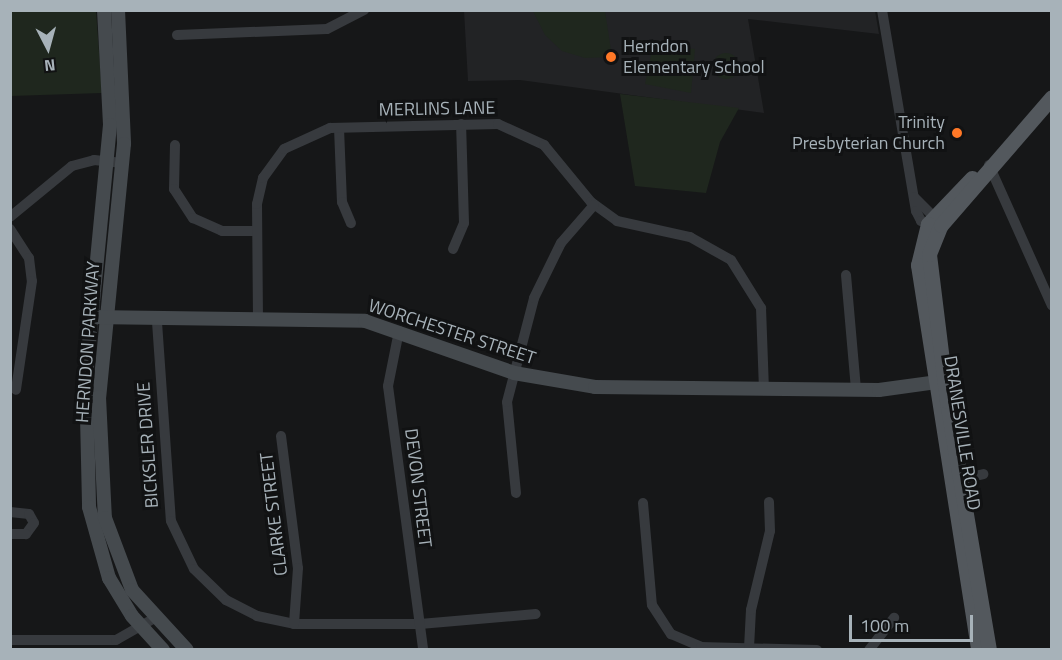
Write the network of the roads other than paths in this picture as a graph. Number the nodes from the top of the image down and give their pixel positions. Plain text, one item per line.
1 (104, 10) edge
2 (118, 10) edge
3 (364, 10) edge
4 (882, 10) edge
5 (177, 35) dead end
6 (1052, 97) edge
7 (461, 124) junction
8 (339, 128) junction
9 (175, 145) dead end
10 (108, 161) junction
11 (123, 163) junction
12 (989, 165) junction
13 (594, 205) junction
14 (10, 217) edge
15 (934, 221) junction
16 (351, 223) dead end
17 (10, 229) edge
18 (257, 231) junction
19 (453, 249) dead end
20 (846, 275) dead end
21 (1052, 306) edge
22 (91, 317) junction
23 (106, 319) junction
24 (258, 319) junction
25 (157, 322) junction
26 (399, 331) junction
27 (514, 373) junction
28 (940, 382) junction
29 (764, 389) junction
30 (16, 390) dead end
31 (856, 390) junction
32 (281, 436) dead end
33 (983, 474) dead end
34 (962, 479) junction
35 (516, 493) dead end
36 (769, 502) dead end
37 (643, 503) dead end
38 (10, 512) edge
39 (10, 534) edge
40 (536, 614) dead end
41 (894, 618) dead end
42 (153, 619) junction
43 (294, 624) junction
44 (420, 624) junction
45 (141, 628) junction
46 (10, 640) edge
47 (749, 648) junction
48 (163, 650) edge
49 (187, 650) edge
50 (423, 650) edge
51 (817, 650) edge
52 (869, 650) edge
53 (978, 650) edge
54 (989, 650) edge

1 - 10 main road, HERNDON PARKWAY
2 - 11 main road, HERNDON PARKWAY
3 - 5 street
4 - 15 street
6 - 12 main road
7 - 8 street, MERLINS LANE
7 - 13 street, MERLINS LANE
7 - 19 street
8 - 16 street
8 - 18 street, MERLINS LANE
9 - 18 street
10 - 11 street
10 - 14 street
10 - 22 main road, HERNDON PARKWAY
11 - 23 main road, HERNDON PARKWAY
12 - 15 main road
12 - 21 street
13 - 27 street
13 - 29 street, MERLINS LANE
15 - 28 main road, DRANESVILLE ROAD
17 - 30 street
18 - 24 street, MERLINS LANE
20 - 31 street
22 - 23 main road, WORCHESTER STREET
22 - 45 main road, HERNDON PARKWAY
23 - 25 main road, WORCHESTER STREET
23 - 42 main road, HERNDON PARKWAY
24 - 25 main road, WORCHESTER STREET
24 - 26 main road, WORCHESTER STREET
25 - 43 street, BICKSLER DRIVE
26 - 27 main road, WORCHESTER STREET
26 - 44 street, DEVON STREET
27 - 29 main road, WORCHESTER STREET
27 - 35 street
28 - 31 main road, WORCHESTER STREET
28 - 34 main road, DRANESVILLE ROAD
28 - 53 main road, DRANESVILLE ROAD
29 - 31 main road, WORCHESTER STREET
32 - 43 street, CLARKE STREET
33 - 34 street
34 - 54 main road, DRANESVILLE ROAD
36 - 47 street
37 - 47 street
38 - 39 street
40 - 44 street, BICKSLER DRIVE
41 - 52 street
42 - 45 street
42 - 49 main road, HERNDON PARKWAY
43 - 44 street, BICKSLER DRIVE
44 - 50 street, DEVON STREET
45 - 46 street
45 - 48 main road, HERNDON PARKWAY
47 - 51 street

